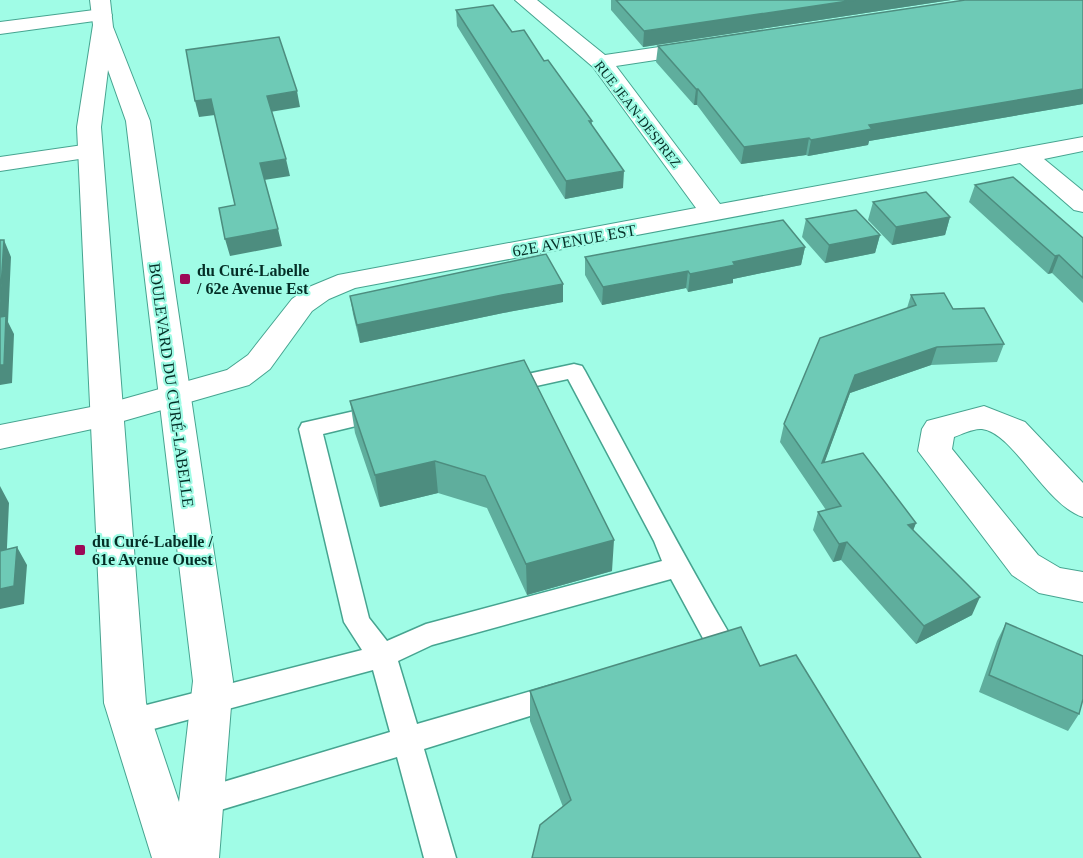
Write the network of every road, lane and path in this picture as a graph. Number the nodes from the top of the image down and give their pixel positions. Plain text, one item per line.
1 (525, 0) edge
2 (101, 13) edge
3 (0, 28) edge
4 (716, 44) edge
5 (601, 62) junction
6 (1083, 144) edge
7 (90, 151) junction
8 (1025, 155) junction
9 (0, 164) edge
10 (1083, 204) edge
11 (714, 213) junction
12 (482, 391) edge
13 (174, 397) junction
14 (402, 409) edge
15 (106, 415) junction
16 (0, 437) edge
17 (1083, 504) edge
18 (677, 567) junction
19 (1083, 587) edge
20 (383, 656) junction
21 (689, 658) edge
22 (587, 687) edge
23 (211, 702) junction
24 (131, 722) junction
25 (406, 739) junction
26 (201, 802) junction
27 (161, 814) junction
28 (175, 858) edge
29 (196, 858) edge
30 (440, 858) edge

1 - 5 street, RUE JEAN-DESPREZ
2 - 3 street
2 - 7 street
2 - 13 street, BOULEVARD DU CURÉ-LABELLE
4 - 5 street
5 - 11 street, RUE JEAN-DESPREZ
6 - 8 street, 62E AVENUE EST
7 - 9 street
7 - 15 street
8 - 10 street
8 - 11 street, 62E AVENUE EST
11 - 13 street, 62E AVENUE EST
12 - 18 lane
13 - 15 street, 62E AVENUE EST
13 - 23 street, BOULEVARD DU CURÉ-LABELLE
14 - 20 lane
15 - 16 street, 62E AVENUE EST
15 - 24 street
17 - 19 street
18 - 20 lane
18 - 21 lane
20 - 23 lane
20 - 25 lane
22 - 25 lane
23 - 24 lane
23 - 26 street, BOULEVARD DU CURÉ-LABELLE
24 - 27 street
25 - 26 lane
25 - 30 lane
26 - 27 lane
26 - 29 street, BOULEVARD DU CURÉ-LABELLE
27 - 28 street

